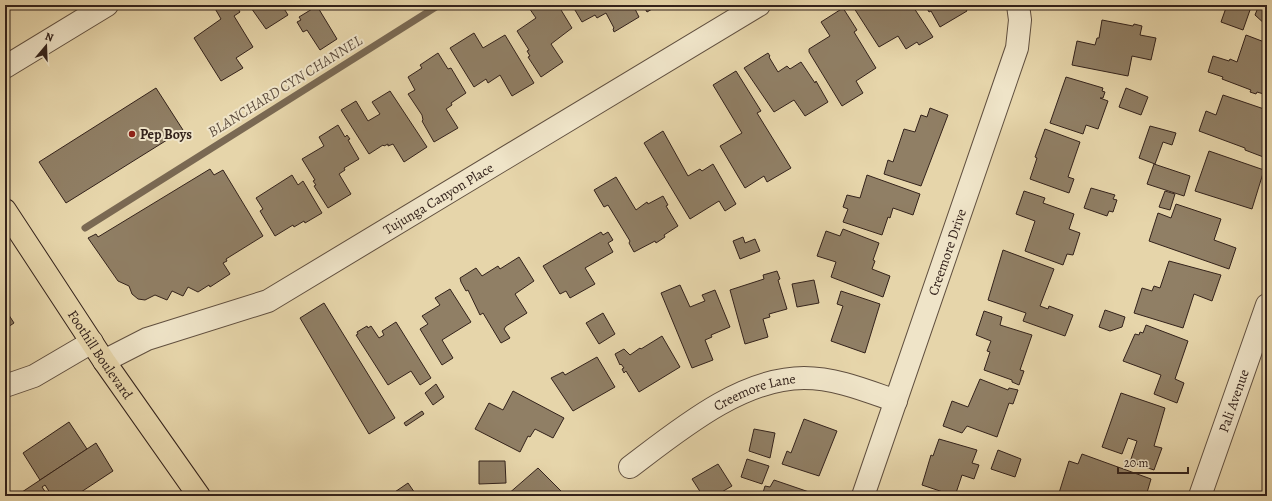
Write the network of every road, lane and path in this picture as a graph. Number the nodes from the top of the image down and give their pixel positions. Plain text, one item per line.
1 (107, 5) edge
2 (759, 5) edge
3 (1018, 5) edge
4 (5, 67) edge
5 (5, 210) edge
6 (1267, 305) edge
7 (92, 342) junction
8 (104, 361) junction
9 (5, 386) edge
10 (896, 401) junction
11 (630, 467) dead end
12 (199, 496) edge
13 (863, 496) edge
14 (1200, 496) edge

1 - 4 street
2 - 8 street, Tujunga Canyon Place
3 - 10 street, Creemore Drive
5 - 7 main road, Foothill Boulevard
6 - 14 street, Pali Avenue
7 - 8 main road, Foothill Boulevard
7 - 9 street
8 - 12 main road, Foothill Boulevard
10 - 11 street, Creemore Lane
10 - 13 street, Creemore Drive

